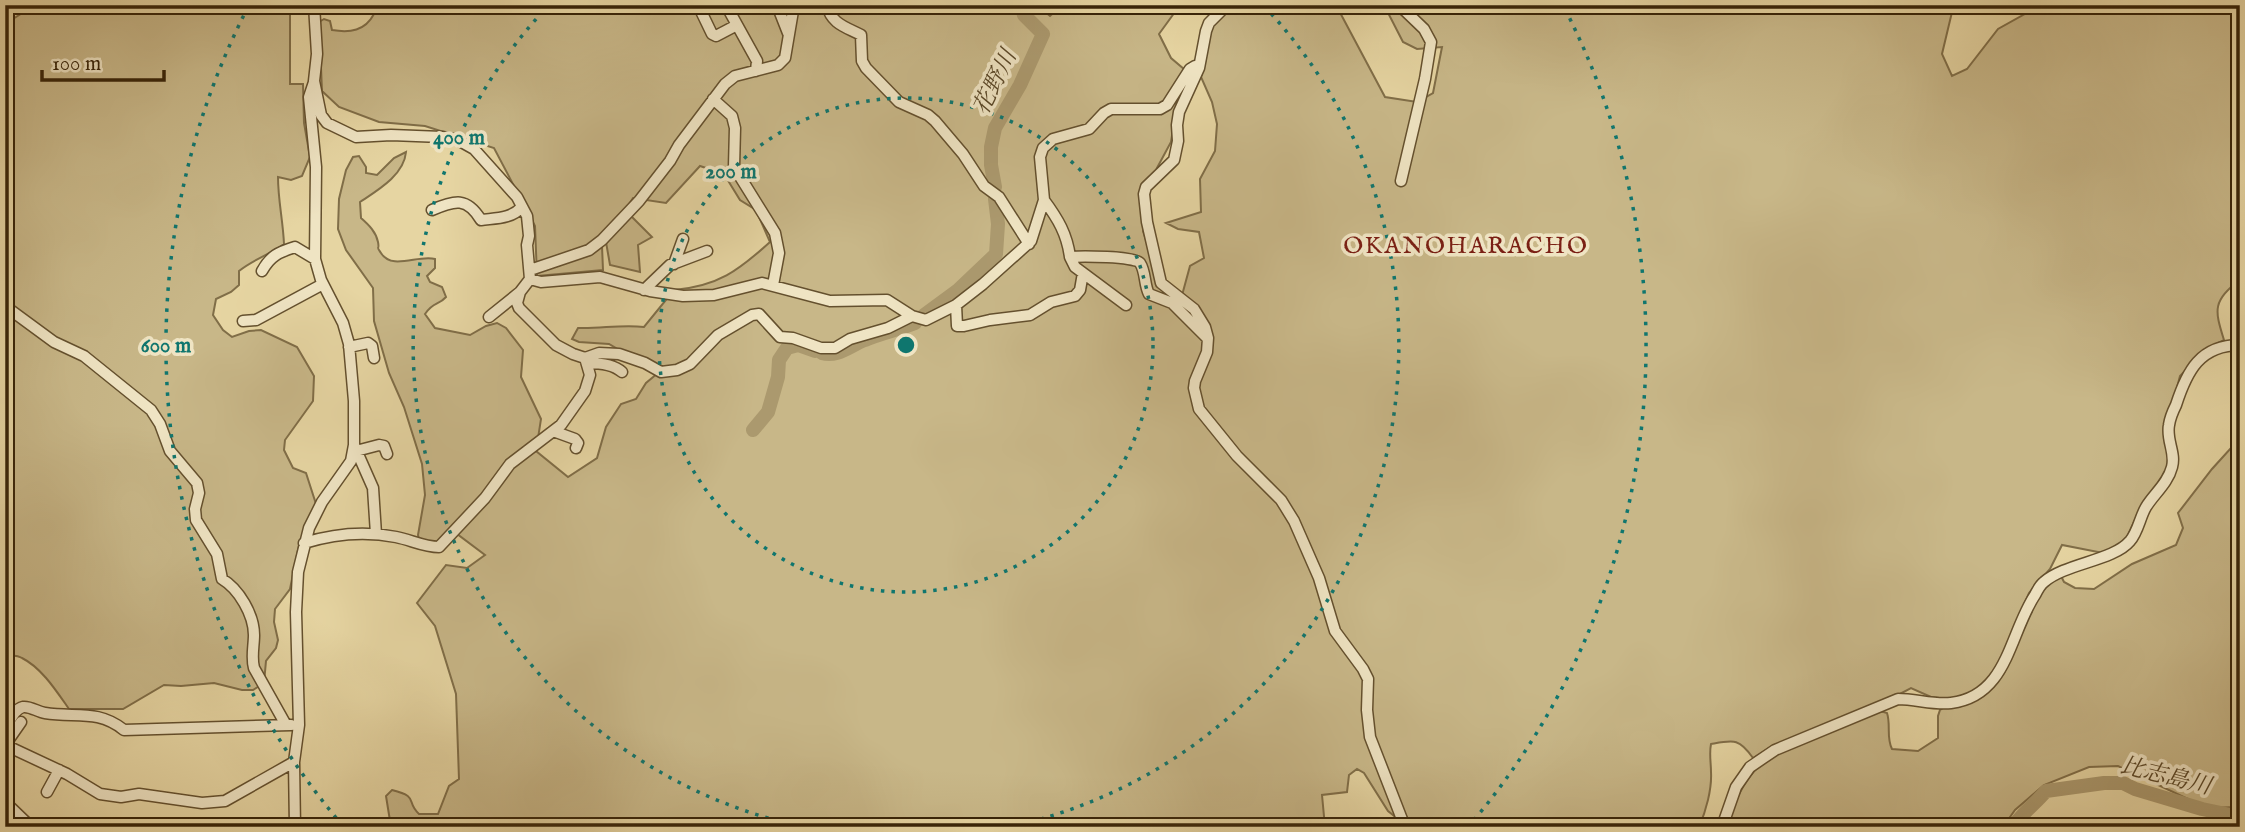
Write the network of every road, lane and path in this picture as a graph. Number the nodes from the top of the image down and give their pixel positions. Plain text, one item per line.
1 (314, 5) edge
2 (698, 5) edge
3 (726, 5) edge
4 (777, 5) edge
5 (794, 5) edge
6 (827, 5) edge
7 (1227, 5) edge
8 (1399, 5) edge
9 (737, 25) junction
10 (788, 33) junction
11 (1199, 68) junction
12 (756, 71) junction
13 (314, 81) junction
14 (713, 99) junction
15 (1401, 181) dead end
16 (1044, 200) junction
17 (522, 207) junction
18 (432, 210) dead end
19 (683, 239) dead end
20 (1029, 244) junction
21 (707, 251) dead end
22 (1070, 257) junction
23 (315, 258) junction
24 (674, 264) junction
25 (262, 271) dead end
26 (1083, 273) junction
27 (530, 274) junction
28 (323, 285) junction
29 (773, 285) junction
30 (645, 290) junction
31 (520, 292) junction
32 (1126, 304) dead end
33 (956, 305) junction
34 (5, 306) edge
35 (912, 316) junction
36 (489, 317) dead end
37 (243, 321) dead end
38 (1208, 338) junction
39 (2240, 345) edge
40 (349, 347) junction
41 (374, 358) dead end
42 (587, 361) junction
43 (622, 372) dead end
44 (553, 431) junction
45 (355, 448) junction
46 (576, 448) dead end
47 (387, 454) dead end
48 (376, 534) junction
49 (304, 543) junction
50 (21, 722) dead end
51 (286, 725) junction
52 (299, 725) junction
53 (5, 728) edge
54 (294, 762) junction
55 (59, 770) junction
56 (47, 792) dead end
57 (5, 803) edge
58 (31, 827) edge
59 (295, 827) edge
60 (1405, 827) edge
61 (1722, 827) edge

1 - 13 street
2 - 9 street
3 - 9 street
4 - 10 street
5 - 10 street
6 - 20 street
7 - 11 street
8 - 15 street
9 - 12 street
10 - 12 street
11 - 16 street
11 - 38 street
12 - 14 street
13 - 17 street
13 - 23 street
14 - 27 street
14 - 29 street
16 - 20 street
16 - 22 street
17 - 18 street
17 - 27 street
19 - 24 street
20 - 33 street
21 - 24 street
22 - 26 street
22 - 38 street
23 - 25 street
23 - 28 street
24 - 30 street
26 - 32 street
26 - 33 street
27 - 30 street
27 - 31 street
28 - 37 street
28 - 40 street
29 - 30 street
29 - 35 street
31 - 36 street
31 - 42 street
33 - 35 street
34 - 51 street
35 - 42 street
38 - 60 street
39 - 61 street
40 - 41 street
40 - 45 street
42 - 43 street
42 - 44 street
44 - 46 street
44 - 48 street
45 - 47 street
45 - 48 street
45 - 49 street
48 - 49 street
49 - 52 street
50 - 55 street
51 - 52 street
51 - 53 street
52 - 54 street
54 - 55 street
54 - 59 street
55 - 56 street
57 - 58 street

